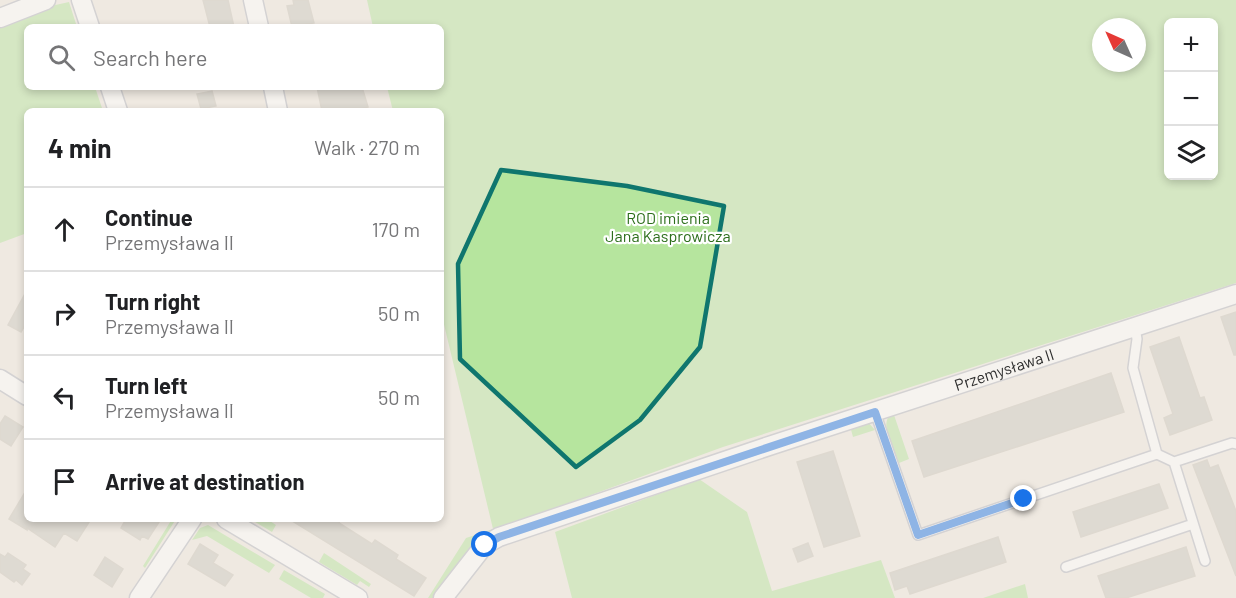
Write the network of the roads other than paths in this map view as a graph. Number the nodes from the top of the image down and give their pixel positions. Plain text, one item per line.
1 (46, 0) edge
2 (81, 0) edge
3 (253, 0) edge
4 (0, 18) edge
5 (89, 24) edge
6 (258, 24) edge
7 (111, 90) edge
8 (274, 90) edge
9 (117, 108) edge
10 (277, 108) edge
11 (1236, 294) edge
12 (1135, 328) junction
13 (0, 379) edge
14 (24, 394) edge
15 (875, 412) junction
16 (1236, 444) edge
17 (1157, 454) junction
18 (1174, 462) junction
19 (190, 522) edge
20 (231, 522) edge
21 (1193, 524) junction
22 (1205, 561) dead end
23 (1066, 567) dead end
24 (139, 598) edge
25 (358, 598) edge
26 (443, 598) edge

1 - 4 street
2 - 5 street
3 - 6 street
7 - 9 street
8 - 10 street
11 - 12 street, Przemysława II
12 - 15 street, Przemysława II
12 - 17 lane
13 - 14 street
15 - 17 lane
15 - 26 street, Przemysława II
16 - 18 lane
17 - 18 lane
18 - 21 lane
19 - 24 street
20 - 25 street
21 - 22 lane
21 - 23 lane

